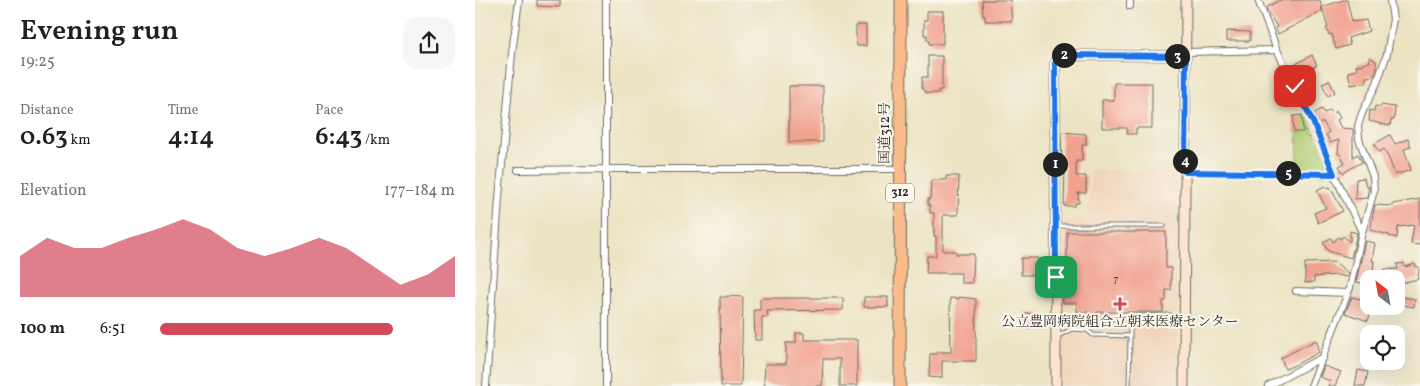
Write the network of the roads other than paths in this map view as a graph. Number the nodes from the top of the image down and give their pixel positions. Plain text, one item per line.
1 (519, 0) edge
2 (606, 0) edge
3 (901, 0) edge
4 (1185, 0) edge
5 (1258, 0) edge
6 (1390, 0) edge
7 (1277, 50) junction
8 (1186, 54) junction
9 (605, 169) junction
10 (899, 169) junction
11 (518, 170) dead end
12 (1185, 172) junction
13 (1334, 174) junction
14 (1056, 226) junction
15 (1164, 226) dead end
16 (1362, 232) junction
17 (1296, 291) dead end
18 (1348, 292) junction
19 (1170, 315) dead end
20 (1130, 318) junction
21 (1072, 329) junction
22 (1130, 336) junction
23 (1056, 338) junction
24 (1323, 357) junction
25 (486, 386) edge
26 (606, 386) edge
27 (900, 386) edge
28 (1056, 386) edge
29 (1129, 386) edge
30 (1184, 386) edge
31 (1268, 386) edge
32 (1311, 386) edge

1 - 25 street
2 - 9 street
3 - 10 highway, 国道312号 / 312
4 - 8 street
5 - 7 street
6 - 16 street
7 - 8 street
7 - 13 street
8 - 12 street
8 - 14 street
9 - 10 street
9 - 11 street
9 - 26 street
10 - 27 highway, 国道312号 / 312
12 - 13 street
12 - 30 street
13 - 16 street
14 - 15 lane
14 - 23 street
16 - 18 street
17 - 18 street
18 - 24 street
19 - 20 lane
20 - 21 lane
20 - 22 lane
21 - 22 lane
21 - 23 lane
22 - 29 lane
23 - 28 street
24 - 31 street
24 - 32 street

